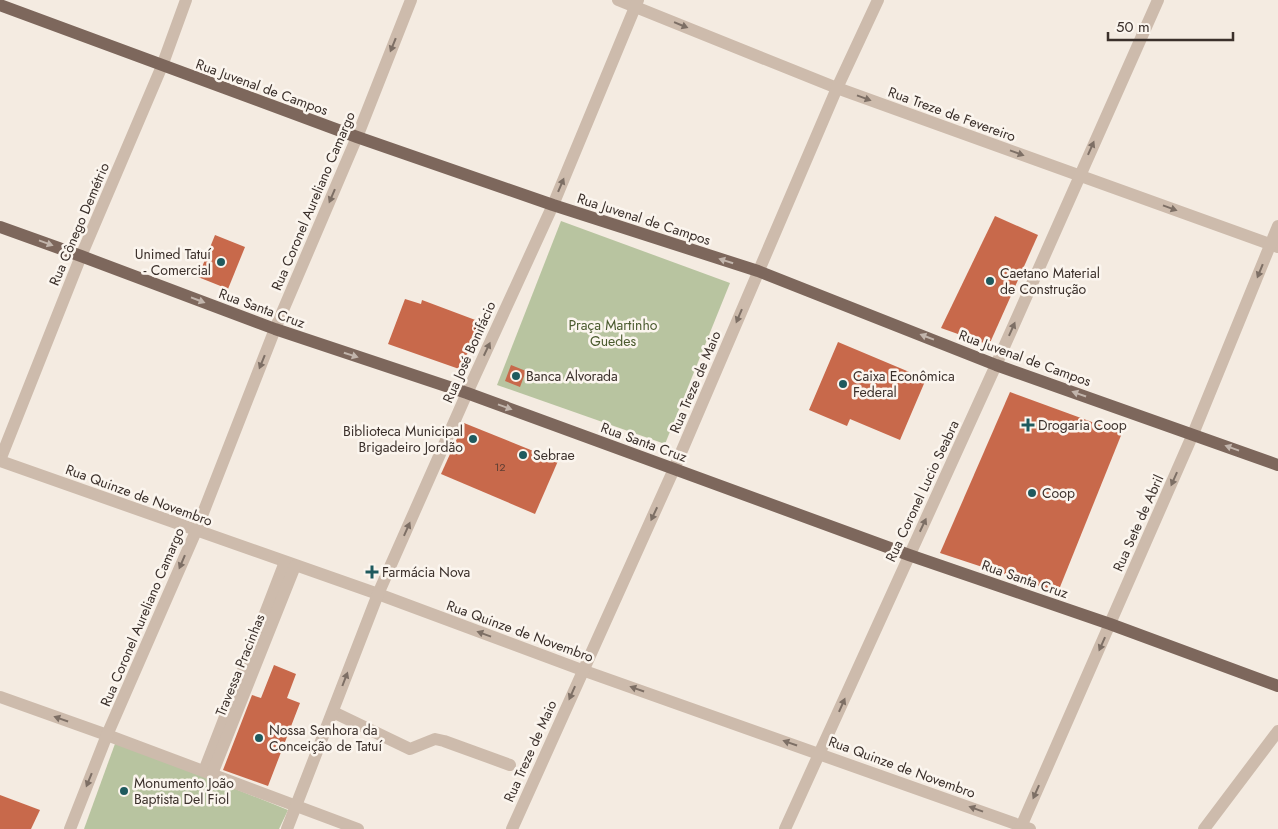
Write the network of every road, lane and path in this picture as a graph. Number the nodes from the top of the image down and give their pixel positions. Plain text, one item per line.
1 (186, 0) edge
2 (411, 0) edge
3 (618, 0) edge
4 (878, 0) edge
5 (1158, 0) edge
6 (637, 4) edge
7 (0, 5) edge
8 (162, 66) junction
9 (837, 88) junction
10 (356, 137) junction
11 (1079, 176) junction
12 (553, 205) junction
13 (1278, 226) edge
14 (0, 227) edge
15 (1274, 245) edge
16 (81, 256) junction
17 (758, 271) junction
18 (275, 329) junction
19 (996, 365) junction
20 (466, 393) junction
21 (1193, 434) junction
22 (0, 460) edge
23 (1278, 465) edge
24 (674, 469) junction
25 (196, 531) junction
26 (909, 555) junction
27 (290, 564) junction
28 (378, 594) junction
29 (1110, 624) junction
30 (582, 670) junction
31 (1278, 686) edge
32 (0, 698) edge
33 (333, 712) junction
34 (1278, 731) edge
35 (107, 735) junction
36 (820, 754) junction
37 (510, 765) dead end
38 (208, 773) junction
39 (296, 806) junction
40 (1024, 828) edge
41 (70, 829) edge
42 (287, 829) edge
43 (358, 829) edge
44 (512, 829) edge
45 (785, 829) edge
46 (1204, 829) edge

1 - 8 street, Rua Cônego Demétrio
2 -> 10 street, Rua Coronel Aureliano Camargo
3 - 6 street, Rua Treze de Fevereiro
4 - 9 street, Rua Treze de Maio
11 -> 5 street, Rua Coronel Lucio Seabra
6 -> 9 street, Rua Treze de Fevereiro
12 -> 6 street, Rua José Bonifácio
7 - 8 main road, Rua Juvenal de Campos
8 - 10 main road, Rua Juvenal de Campos
8 - 16 street, Rua Cônego Demétrio
9 -> 11 street, Rua Treze de Fevereiro
9 - 17 street, Rua Treze de Maio
10 - 12 main road, Rua Juvenal de Campos
10 -> 18 street, Rua Coronel Aureliano Camargo
11 -> 15 street, Rua Treze de Fevereiro
19 -> 11 street, Rua Coronel Lucio Seabra
17 -> 12 main road, Rua Juvenal de Campos
20 -> 12 street, Rua José Bonifácio
13 - 15 street, Rua Sete de Abril
14 -> 16 main road, Rua Santa Cruz
15 -> 21 street, Rua Sete de Abril
16 -> 18 main road, Rua Santa Cruz
16 - 22 street, Rua Cônego Demétrio
19 -> 17 main road, Rua Juvenal de Campos
17 -> 24 street, Rua Treze de Maio
18 -> 20 main road, Rua Santa Cruz
18 -> 25 street, Rua Coronel Aureliano Camargo
21 -> 19 main road, Rua Juvenal de Campos
26 -> 19 street, Rua Coronel Lucio Seabra
20 -> 24 main road, Rua Santa Cruz
28 -> 20 street, Rua José Bonifácio
23 -> 21 main road, Rua Juvenal de Campos
21 -> 29 street, Rua Sete de Abril
22 - 25 street, Rua Quinze de Novembro
24 - 26 main road, Rua Santa Cruz
24 -> 30 street, Rua Treze de Maio
25 - 27 street, Rua Quinze de Novembro
25 -> 35 street, Rua Coronel Aureliano Camargo
26 - 29 main road, Rua Santa Cruz
36 -> 26 street, Rua Coronel Lucio Seabra
27 - 28 street, Rua Quinze de Novembro
27 - 38 street, Travessa Pracinhas
30 -> 28 street, Rua Quinze de Novembro
33 -> 28 street, Rua José Bonifácio
29 - 31 main road, Rua Santa Cruz
29 -> 40 street, Rua Sete de Abril
36 -> 30 street, Rua Quinze de Novembro
30 -> 44 street, Rua Treze de Maio
35 -> 32 street
33 - 37 street
33 - 39 street, Rua José Bonifácio
34 - 46 street
35 - 38 street
35 -> 41 street, Rua Coronel Aureliano Camargo
40 -> 36 street, Rua Quinze de Novembro
36 - 45 street, Rua Coronel Lucio Seabra
38 - 39 street
39 - 42 street, Rua José Bonifácio
39 - 43 street

